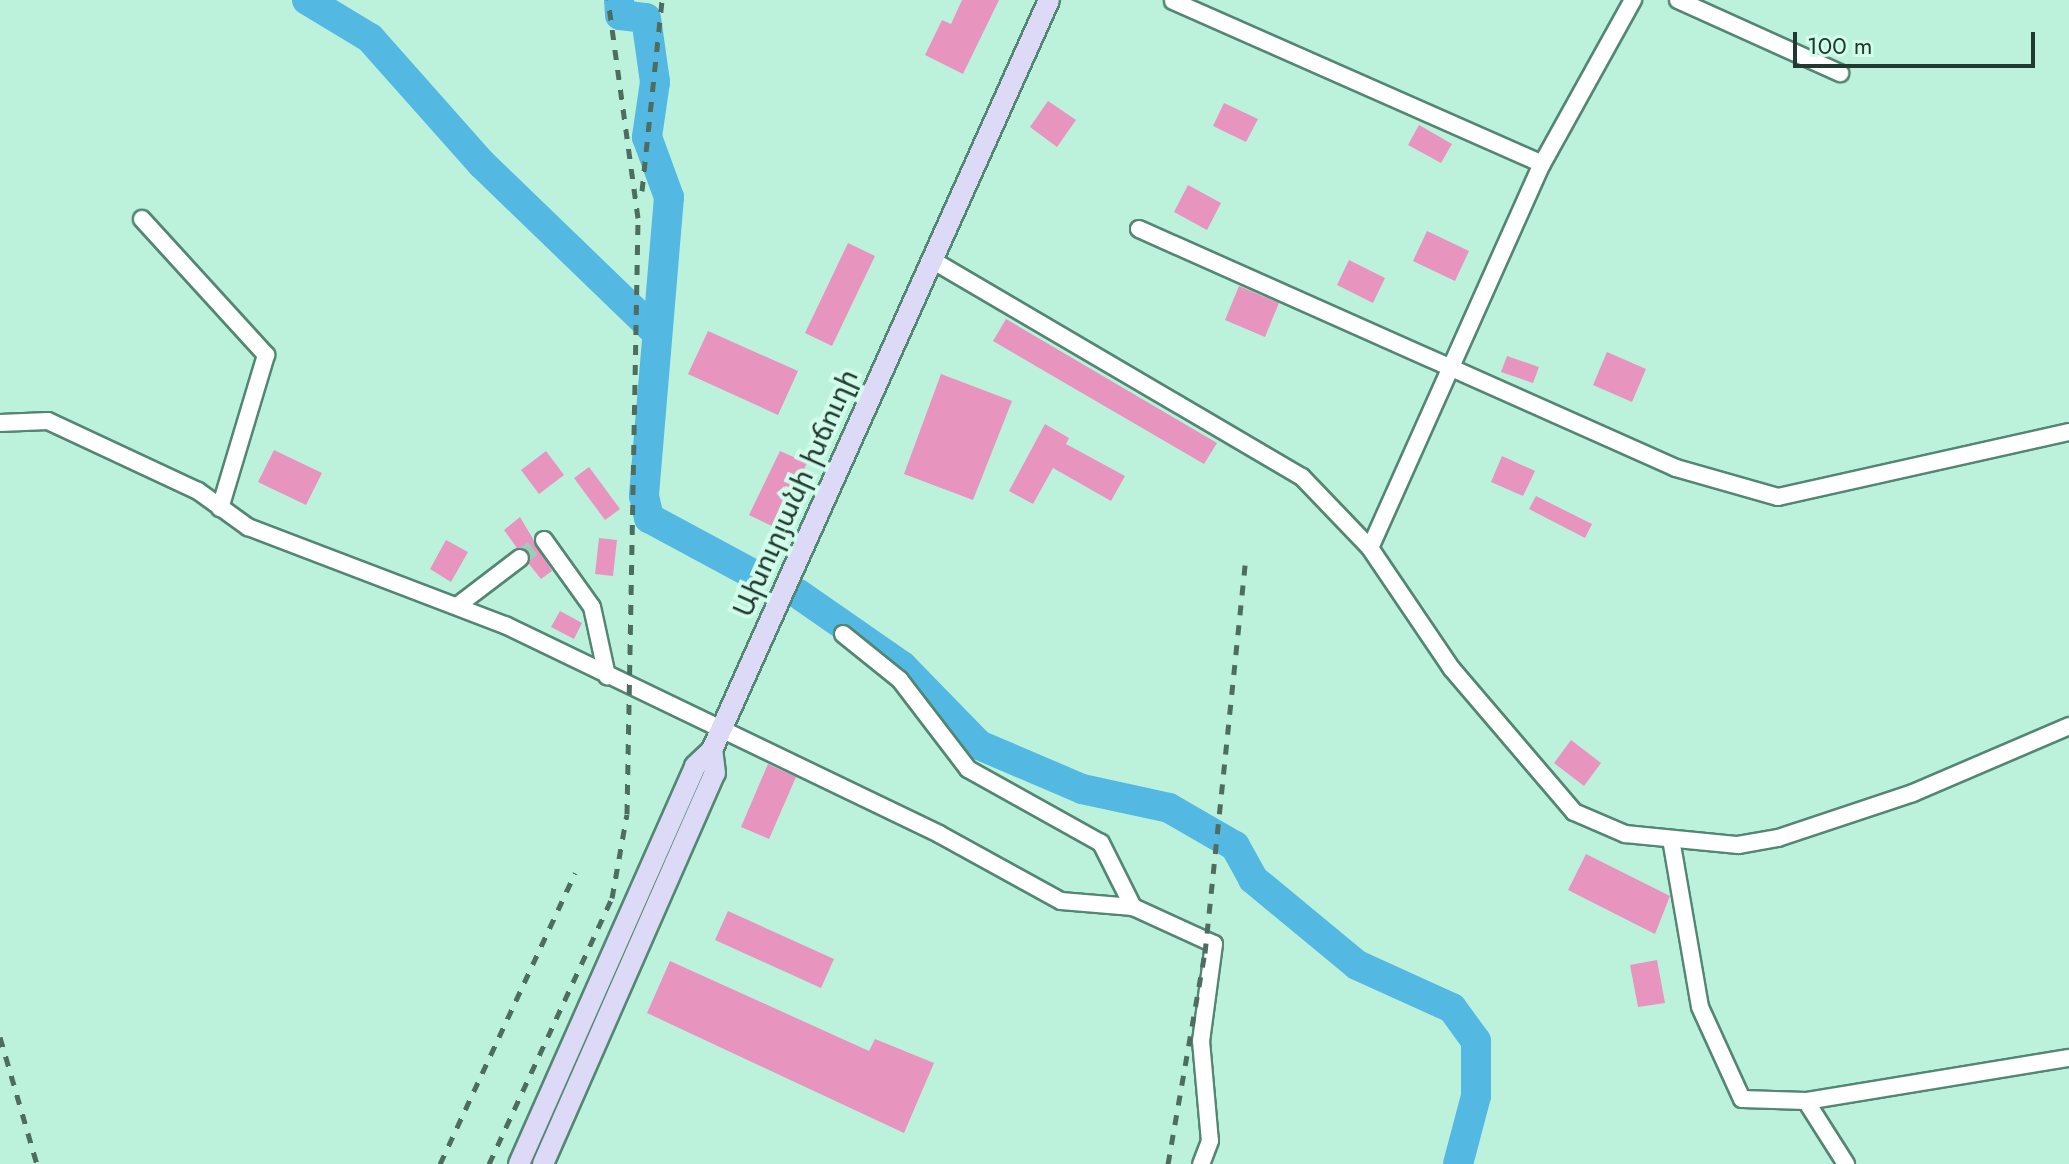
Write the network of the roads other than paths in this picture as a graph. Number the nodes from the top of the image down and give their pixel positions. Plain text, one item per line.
1 (1049, 0) edge
2 (1633, 0) edge
3 (1678, 0) edge
4 (1173, 1) edge
5 (1840, 73) dead end
6 (1542, 164) junction
7 (142, 219) dead end
8 (1139, 229) dead end
9 (932, 260) junction
10 (1451, 368) junction
11 (0, 423) edge
12 (2069, 432) edge
13 (220, 508) junction
14 (544, 540) dead end
15 (1370, 548) junction
16 (520, 558) tunnel mouth
17 (457, 606) junction
18 (843, 634) dead end
19 (607, 676) junction
20 (2069, 726) edge
21 (716, 741) junction
22 (1671, 839) junction
23 (1133, 907) junction
24 (2069, 1058) edge
25 (1806, 1101) junction
26 (519, 1164) edge
27 (543, 1164) edge
28 (1201, 1164) edge
29 (1846, 1164) edge

1 - 9 main road, Ախուրյանի խճուղի
2 - 6 street
3 - 5 street
4 - 6 street
6 - 10 street
7 - 13 street
8 - 10 street
9 - 15 street
9 - 21 main road, Ախուրյանի խճուղի
10 - 12 street
10 - 15 street
11 - 13 street
13 - 17 street
14 - 19 street
15 - 22 street
16 - 17 street
17 - 19 street
18 - 23 street
19 - 21 street
20 - 22 street
21 - 23 street
21 - 26 main road, Ախուրյանի խճուղի
21 - 27 main road, Ախուրյանի խճուղի
22 - 25 street
23 - 28 street
24 - 25 street
25 - 29 street

